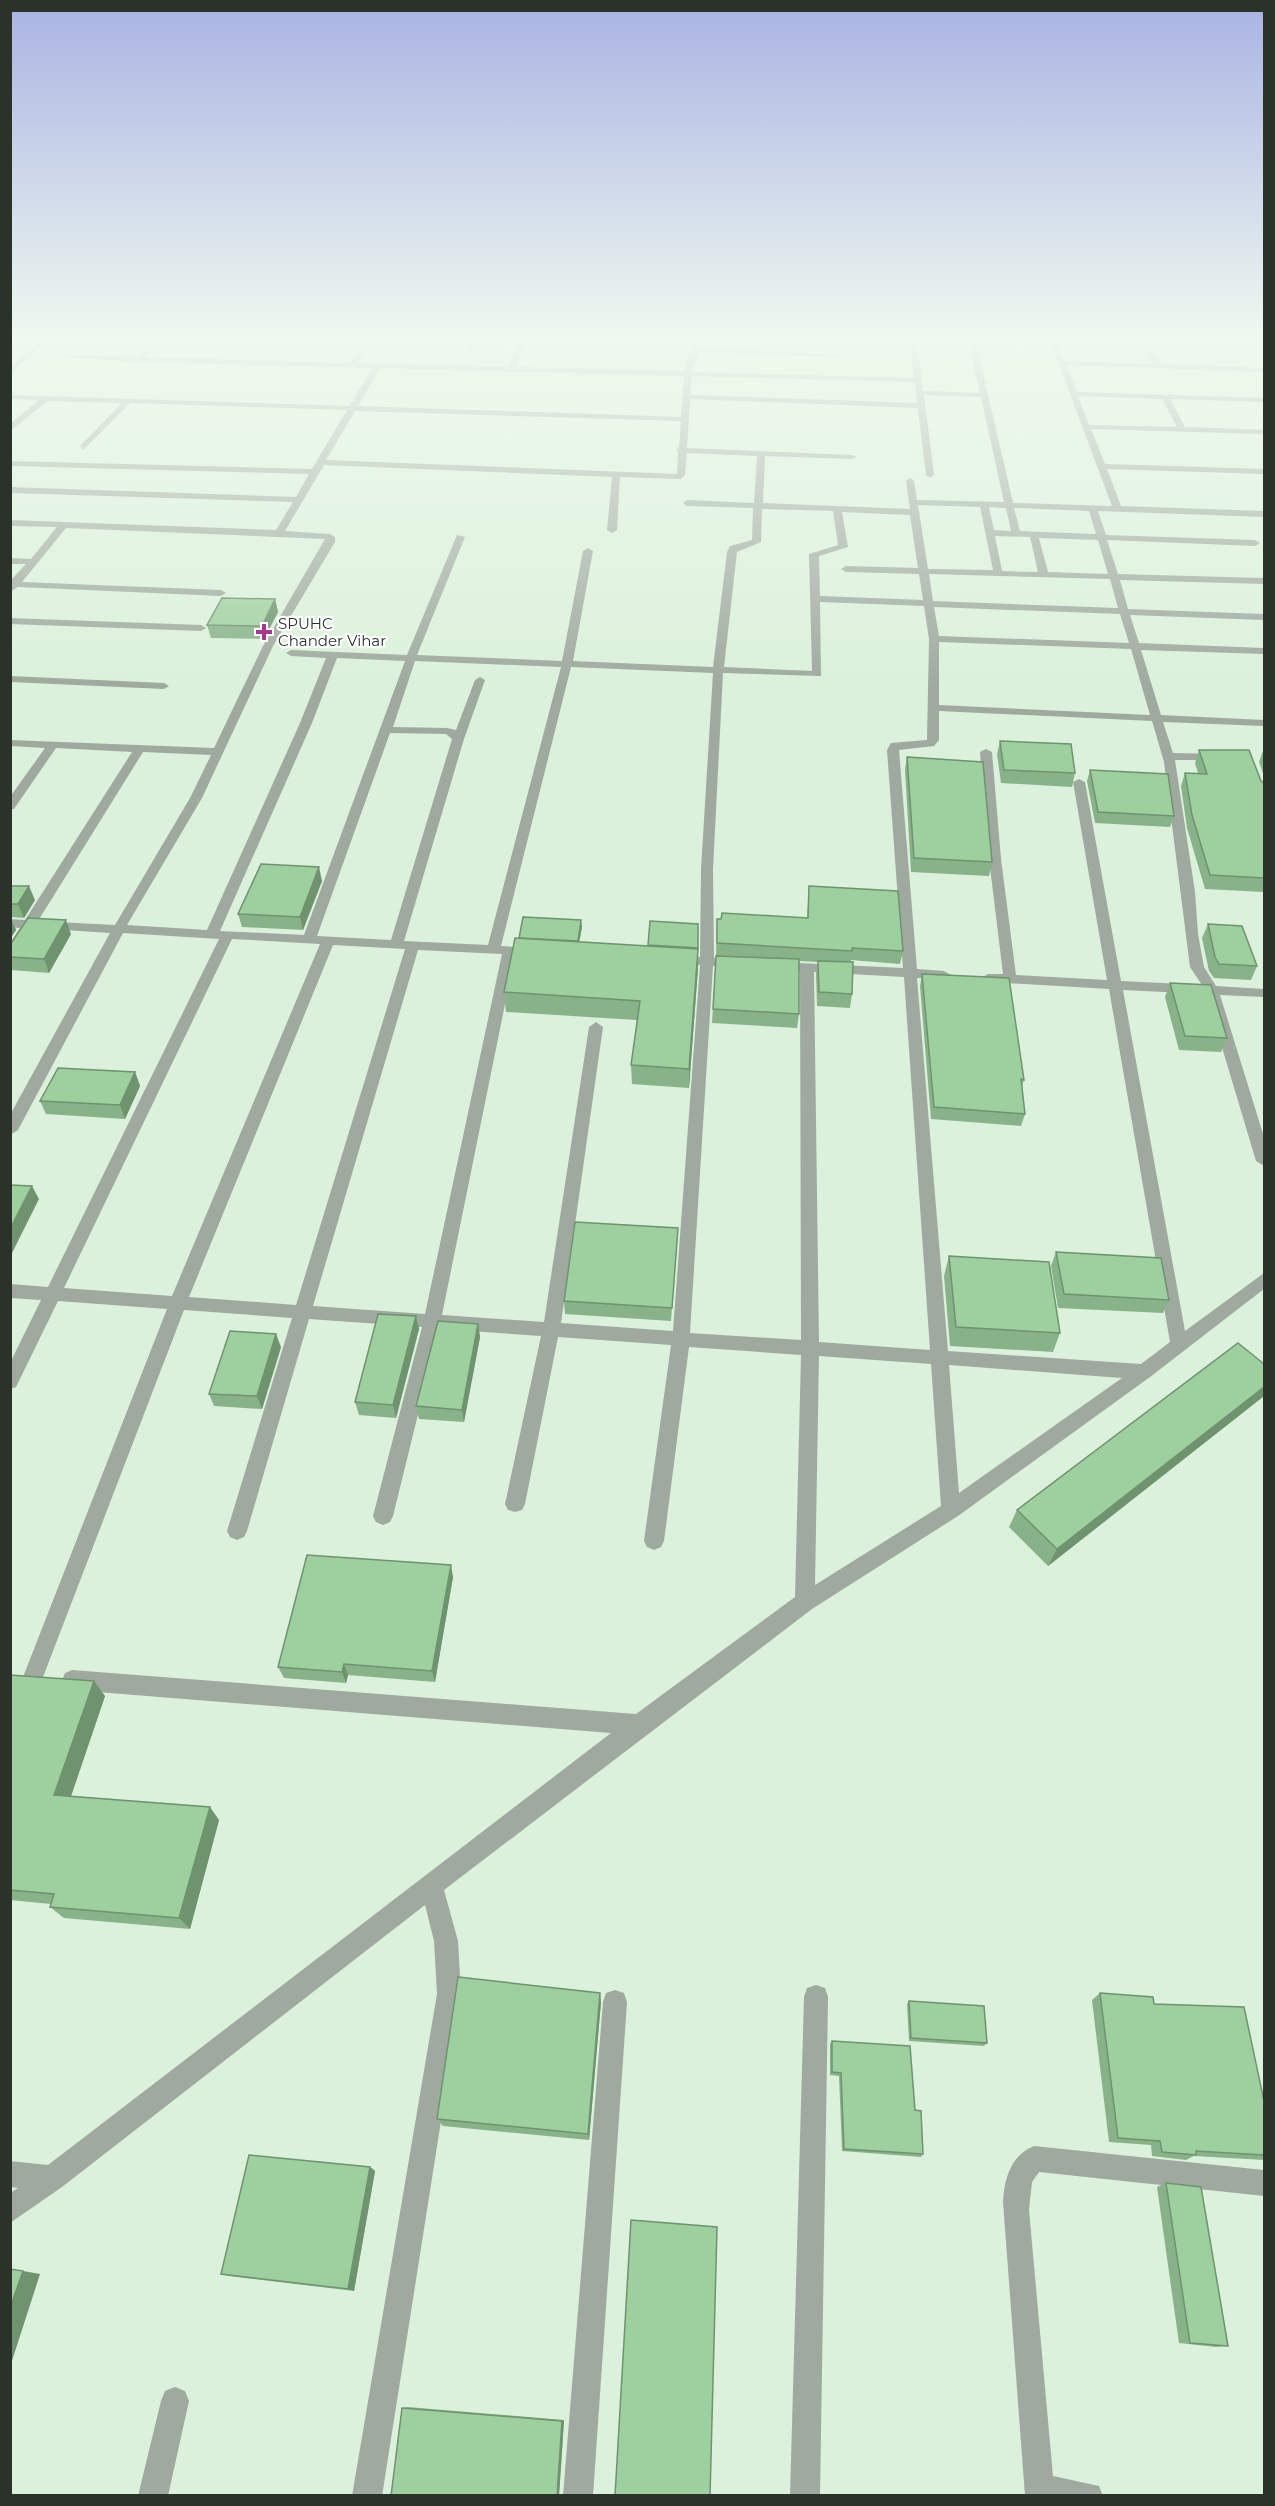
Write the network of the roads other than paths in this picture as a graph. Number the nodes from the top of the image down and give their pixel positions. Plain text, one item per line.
1 (325, 455) edge
2 (681, 455) edge
3 (761, 455) edge
4 (805, 455) edge
5 (928, 455) edge
6 (998, 455) edge
7 (1098, 455) edge
8 (852, 457) dead end
9 (321, 462) junction
10 (10, 463) edge
11 (1102, 466) junction
12 (1264, 471) edge
13 (315, 472) junction
14 (616, 475) junction
15 (930, 475) dead end
16 (910, 481) dead end
17 (10, 490) edge
18 (298, 500) junction
19 (687, 503) dead end
20 (984, 504) junction
21 (757, 505) junction
22 (1009, 505) junction
23 (914, 507) junction
24 (1093, 508) junction
25 (837, 509) junction
26 (1118, 509) junction
27 (1264, 514) edge
28 (10, 523) edge
29 (64, 525) junction
30 (612, 531) dead end
31 (279, 533) junction
32 (990, 533) junction
33 (1016, 534) junction
34 (1034, 535) junction
35 (460, 537) dead end
36 (1101, 538) junction
37 (1255, 543) dead end
38 (588, 551) dead end
39 (10, 561) edge
40 (34, 561) junction
41 (846, 568) dead end
42 (924, 571) junction
43 (998, 573) junction
44 (1044, 575) junction
45 (1112, 578) junction
46 (1264, 581) edge
47 (12, 586) edge
48 (221, 593) dead end
49 (814, 598) junction
50 (929, 603) junction
51 (1125, 611) junction
52 (1264, 617) edge
53 (10, 621) edge
54 (201, 628) dead end
55 (934, 639) junction
56 (1133, 646) junction
57 (1264, 651) edge
58 (291, 653) dead end
59 (333, 654) junction
60 (411, 658) junction
61 (567, 664) junction
62 (718, 670) junction
63 (10, 680) edge
64 (480, 680) dead end
65 (164, 686) dead end
66 (935, 708) junction
67 (1157, 718) junction
68 (1264, 723) edge
69 (386, 729) junction
70 (458, 739) junction
71 (10, 743) edge
72 (53, 745) junction
73 (139, 749) junction
74 (218, 752) junction
75 (986, 752) dead end
76 (1169, 756) junction
77 (1227, 757) edge
78 (1079, 782) dead end
79 (10, 806) edge
80 (10, 923) edge
81 (30, 924) junction
82 (120, 927) junction
83 (220, 934) junction
84 (309, 940) junction
85 (328, 941) junction
86 (404, 945) junction
87 (493, 950) junction
88 (509, 951) junction
89 (544, 953) edge
90 (10, 954) edge
91 (661, 959) edge
92 (707, 962) junction
93 (807, 968) junction
94 (909, 973) junction
95 (954, 976) edge
96 (976, 977) edge
97 (1010, 979) junction
98 (1114, 985) junction
99 (1212, 990) junction
100 (1264, 993) edge
101 (596, 1027) dead end
102 (10, 1130) edge
103 (1264, 1161) edge
104 (1264, 1280) edge
105 (10, 1291) edge
106 (51, 1294) junction
107 (178, 1303) junction
108 (303, 1312) junction
109 (432, 1322) junction
110 (551, 1330) junction
111 (681, 1339) junction
112 (1179, 1345) junction
113 (810, 1348) junction
114 (938, 1358) junction
115 (1144, 1372) junction
116 (10, 1382) edge
117 (515, 1504) dead end
118 (951, 1510) junction
119 (384, 1516) dead end
120 (237, 1531) dead end
121 (654, 1541) dead end
122 (805, 1602) junction
123 (10, 1675) edge
124 (33, 1677) junction
125 (639, 1725) junction
126 (431, 1886) junction
127 (816, 1997) dead end
128 (615, 2002) dead end
129 (10, 2174) edge
130 (53, 2178) junction
131 (1264, 2183) edge
132 (10, 2210) edge
133 (175, 2401) dead end
134 (1039, 2492) edge
135 (153, 2496) edge
136 (367, 2496) edge
137 (578, 2496) edge
138 (805, 2496) edge
139 (1089, 2496) edge

1 - 9 street
2 - 14 street
3 - 21 street
4 - 8 street
5 - 15 street
6 - 22 street
7 - 11 street
9 - 13 street
9 - 14 street
10 - 13 street
11 - 12 street
11 - 26 street
13 - 18 street
14 - 30 street
16 - 23 street
17 - 18 street
18 - 31 street
19 - 21 street
20 - 22 street
20 - 23 street
20 - 32 street
21 - 25 street
21 - 62 street
22 - 24 street
22 - 33 street
23 - 25 street
23 - 42 street
24 - 26 street
24 - 36 street
25 - 49 street
26 - 27 street
28 - 29 street
29 - 31 street
29 - 40 street
31 - 74 street
32 - 33 street
32 - 43 street
33 - 34 street
34 - 36 street
34 - 44 street
35 - 60 street
36 - 37 street
36 - 45 street
38 - 61 street
39 - 40 street
40 - 47 street
41 - 42 street
42 - 43 street
42 - 50 street
43 - 44 street
44 - 45 street
45 - 46 street
45 - 51 street
47 - 48 street
49 - 50 street
49 - 62 street
50 - 51 street
50 - 55 street
51 - 52 street
51 - 56 street
53 - 54 street
55 - 56 street
55 - 66 street
56 - 57 street
56 - 67 street
58 - 59 street
59 - 60 street
59 - 83 street
60 - 61 street
60 - 69 street
61 - 62 street
61 - 87 street
62 - 92 street
63 - 65 street
64 - 70 street
66 - 67 street
66 - 94 street
67 - 68 street
67 - 76 street
69 - 70 street
69 - 84 street
70 - 86 street
71 - 72 street
72 - 73 street
72 - 79 street
73 - 74 street
73 - 81 street
74 - 82 street
75 - 97 street
76 - 77 street
76 - 99 street
78 - 98 street
80 - 81 street
81 - 82 street
81 - 90 street
82 - 83 street
82 - 102 street
83 - 84 street
83 - 106 street
84 - 85 street
85 - 86 street
85 - 107 street
86 - 87 street
86 - 108 street
87 - 88 street
88 - 89 street
88 - 109 street
91 - 92 street
92 - 93 street
92 - 111 street
93 - 94 street
93 - 113 street
94 - 95 street
94 - 114 street
96 - 97 street
97 - 98 street
98 - 99 street
98 - 112 street
99 - 100 street
99 - 103 street
101 - 110 street
104 - 112 street
105 - 106 street
106 - 107 street
106 - 116 street
107 - 108 street
107 - 124 street
108 - 109 street
108 - 120 street
109 - 110 street
109 - 119 street
110 - 111 street
110 - 117 street
111 - 113 street
111 - 121 street
112 - 115 street
113 - 114 street
113 - 122 street
114 - 115 street
114 - 118 street
115 - 118 street
118 - 122 street
122 - 125 street
123 - 124 street
124 - 125 street
125 - 126 street
126 - 130 street
126 - 136 street
127 - 138 street
128 - 137 street
129 - 130 street
130 - 132 street
131 - 134 street
133 - 135 street
134 - 139 street

